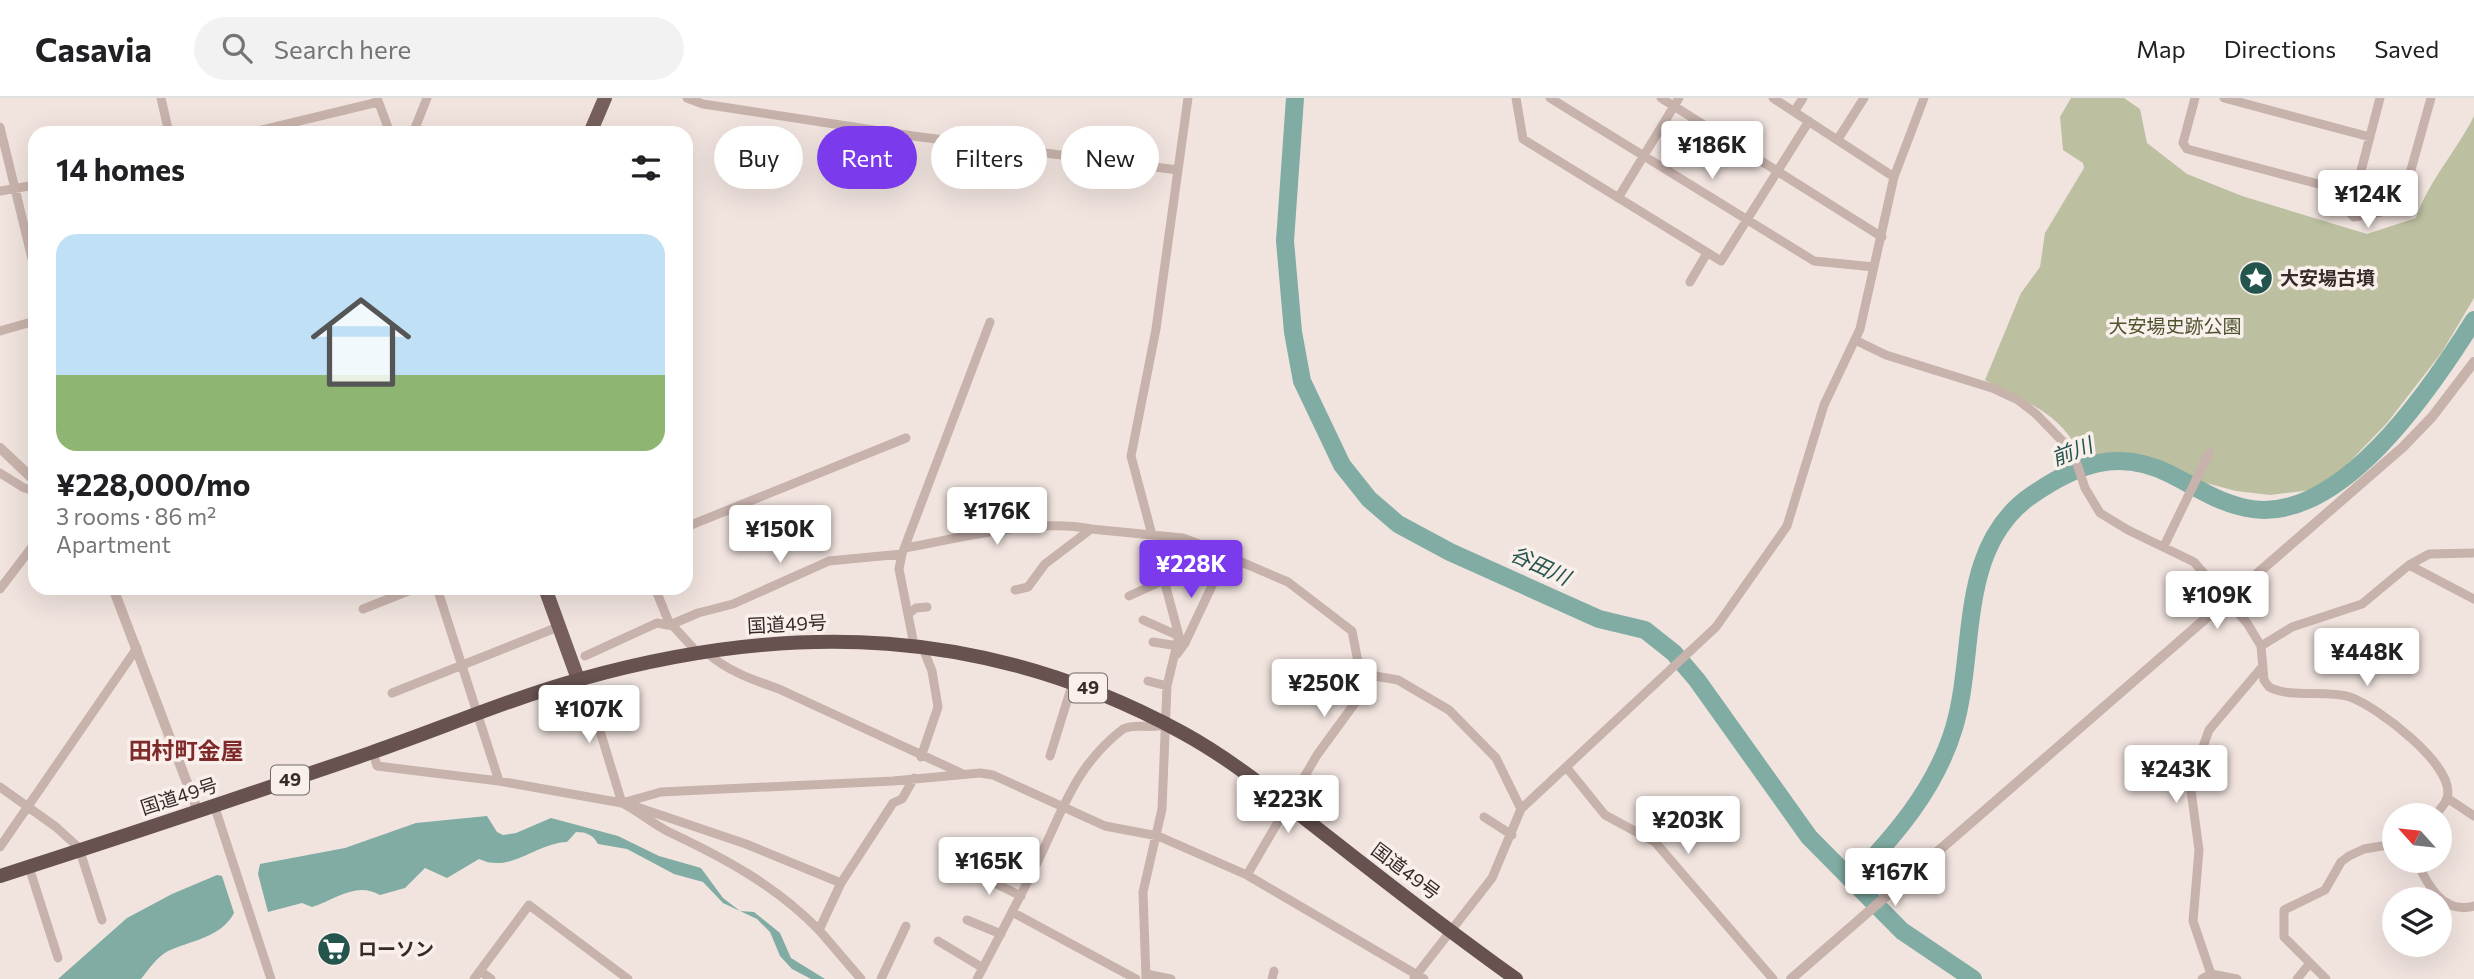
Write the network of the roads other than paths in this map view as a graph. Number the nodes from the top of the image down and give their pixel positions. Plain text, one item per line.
1 (161, 98) edge
2 (427, 98) edge
3 (605, 98) edge
4 (687, 98) edge
5 (1188, 98) edge
6 (1516, 98) edge
7 (1550, 98) edge
8 (1661, 98) edge
9 (1773, 98) edge
10 (1803, 98) edge
11 (1864, 98) edge
12 (1924, 98) edge
13 (2195, 98) edge
14 (2224, 98) edge
15 (2380, 98) edge
16 (2431, 98) edge
17 (378, 100) edge
18 (1677, 102) edge
19 (2251, 102) edge
20 (1794, 112) junction
21 (1809, 121) junction
22 (167, 126) edge
23 (279, 126) edge
24 (387, 126) edge
25 (416, 126) edge
26 (593, 126) edge
27 (0, 127) edge
28 (2370, 137) junction
29 (1839, 139) junction
30 (1645, 156) junction
31 (1178, 170) junction
32 (1779, 171) junction
33 (1894, 177) junction
34 (28, 186) edge
35 (14, 188) junction
36 (0, 191) edge
37 (2356, 194) junction
38 (1618, 198) junction
39 (1748, 220) junction
40 (1882, 237) junction
41 (28, 242) edge
42 (1707, 253) junction
43 (1874, 267) junction
44 (1690, 282) dead end
45 (990, 322) dead end
46 (28, 323) edge
47 (0, 331) edge
48 (1855, 340) junction
49 (2474, 362) edge
50 (906, 438) dead end
51 (0, 448) edge
52 (2209, 453) dead end
53 (0, 473) edge
54 (28, 474) edge
55 (28, 489) edge
56 (693, 524) edge
57 (1091, 529) junction
58 (1151, 534) junction
59 (2164, 546) junction
60 (903, 551) junction
61 (28, 553) edge
62 (2474, 553) edge
63 (1226, 556) junction
64 (2409, 565) junction
65 (1164, 580) junction
66 (0, 589) edge
67 (1015, 590) dead end
68 (116, 595) edge
69 (398, 595) edge
70 (440, 595) edge
71 (547, 595) edge
72 (658, 595) edge
73 (1129, 596) dead end
74 (2474, 600) edge
75 (2227, 601) junction
76 (927, 607) dead end
77 (363, 609) dead end
78 (908, 614) junction
79 (1143, 620) dead end
80 (670, 625) junction
81 (558, 627) junction
82 (1153, 642) dead end
83 (918, 646) junction
84 (1178, 646) junction
85 (2261, 646) junction
86 (137, 648) junction
87 (700, 650) junction
88 (586, 656) dead end
89 (461, 665) junction
90 (2263, 666) junction
91 (1374, 677) junction
92 (579, 679) junction
93 (1148, 681) dead end
94 (1073, 682) junction
95 (1167, 687) junction
96 (392, 693) dead end
97 (478, 714) junction
98 (1165, 724) junction
99 (373, 752) junction
100 (1049, 756) dead end
101 (921, 757) junction
102 (1567, 768) junction
103 (963, 774) junction
104 (914, 778) junction
105 (499, 781) junction
106 (0, 787) edge
107 (2447, 798) junction
108 (622, 803) junction
109 (2443, 803) edge
110 (214, 805) junction
111 (1289, 805) junction
112 (29, 806) junction
113 (1061, 806) junction
114 (197, 809) junction
115 (1521, 809) junction
116 (2474, 816) edge
117 (1484, 817) dead end
118 (1512, 835) junction
119 (1158, 836) junction
120 (2382, 846) edge
121 (0, 847) edge
122 (79, 848) junction
123 (29, 867) junction
124 (970, 871) dead end
125 (2422, 873) edge
126 (1247, 875) junction
127 (0, 876) edge
128 (841, 883) junction
129 (1021, 896) junction
130 (2474, 906) edge
131 (1012, 912) junction
132 (102, 920) dead end
133 (967, 920) dead end
134 (906, 926) dead end
135 (1450, 928) junction
136 (818, 930) junction
137 (1001, 934) junction
138 (939, 941) dead end
139 (58, 958) dead end
140 (2310, 963) junction
141 (983, 968) junction
142 (2211, 974) junction
143 (477, 975) edge
144 (1146, 976) edge
145 (1418, 978) edge
146 (271, 979) edge
147 (491, 979) edge
148 (628, 979) edge
149 (861, 979) edge
150 (881, 979) edge
151 (977, 979) edge
152 (1136, 979) edge
153 (1171, 979) edge
154 (1516, 979) edge
155 (1773, 979) edge
156 (1791, 979) edge
157 (2202, 979) edge
158 (2237, 979) edge
159 (2297, 979) edge
160 (2326, 979) edge

1 - 22 street
2 - 25 street
3 - 26 main road
4 - 31 street
5 - 31 street
6 - 38 street
7 - 30 street
8 - 18 street
9 - 20 street
10 - 20 street
11 - 29 street
12 - 33 street
13 - 37 street
14 - 19 street
15 - 28 street
16 - 37 street
17 - 23 street
17 - 24 street
18 - 30 street
18 - 32 street
19 - 28 street
20 - 21 street
21 - 29 street
21 - 32 street
27 - 35 street
28 - 37 street
29 - 33 street
30 - 38 street
30 - 39 street
31 - 58 street
32 - 39 street
32 - 40 street
33 - 40 street
34 - 35 street
35 - 36 street
35 - 41 street
38 - 42 street
39 - 42 street
39 - 43 street
40 - 43 street
42 - 44 street
43 - 48 street
45 - 60 street
46 - 47 street
48 - 59 street
48 - 102 street
49 - 75 street
50 - 56 street
51 - 54 street
52 - 59 street
53 - 55 street
57 - 58 street
57 - 60 street
57 - 67 street
58 - 63 street
58 - 65 street
59 - 75 street
60 - 78 street
60 - 80 street
61 - 66 street
62 - 64 street
63 - 84 street
63 - 91 street
64 - 74 street
64 - 85 street
65 - 73 street
65 - 84 street
68 - 86 street
69 - 77 street
70 - 89 street
71 - 81 main road
72 - 80 street
75 - 85 street
75 - 156 street
76 - 78 street
78 - 83 street
79 - 84 street
80 - 87 street
80 - 88 street
81 - 89 street
81 - 92 main road
82 - 84 street
83 - 87 highway, 国道49号 / 49
83 - 94 highway, 国道49号 / 49
83 - 101 street
84 - 95 street
85 - 90 street
86 - 112 street
86 - 114 street
87 - 92 highway, 国道49号 / 49
87 - 101 street
89 - 96 street
89 - 97 street
90 - 107 street
90 - 142 street
91 - 111 street
91 - 115 street
92 - 97 highway, 国道49号 / 49
92 - 108 street
93 - 95 street
94 - 98 highway, 国道49号 / 49
94 - 100 street
95 - 98 street
97 - 99 highway, 国道49号 / 49
97 - 105 street
98 - 111 highway, 国道49号 / 49
98 - 113 street
98 - 119 street
99 - 105 street
99 - 110 highway, 国道49号 / 49
101 - 103 street
102 - 115 street
102 - 155 street
103 - 104 street
103 - 113 street
104 - 108 street
104 - 128 street
105 - 108 street
106 - 112 street
107 - 109 street
107 - 116 street
108 - 128 street
108 - 136 street
110 - 114 highway, 国道49号 / 49
110 - 146 street
111 - 126 street
111 - 135 highway, 国道49号 / 49
112 - 121 street
112 - 122 street
113 - 119 street
113 - 129 street
114 - 122 highway, 国道49号 / 49
115 - 118 street
117 - 118 street
118 - 135 street
119 - 126 street
119 - 144 street
120 - 140 street
122 - 123 highway, 国道49号 / 49
122 - 132 street
123 - 127 highway, 国道49号 / 49
123 - 139 street
124 - 129 street
125 - 130 street
126 - 145 street
128 - 136 street
129 - 131 street
131 - 137 street
131 - 152 street
133 - 137 street
134 - 150 street
135 - 145 street
135 - 154 highway, 国道49号 / 49
136 - 149 street
137 - 141 street
138 - 141 street
140 - 159 street
140 - 160 street
141 - 151 street
142 - 157 street
142 - 158 street
143 - 147 street
143 - 148 street
144 - 153 street

